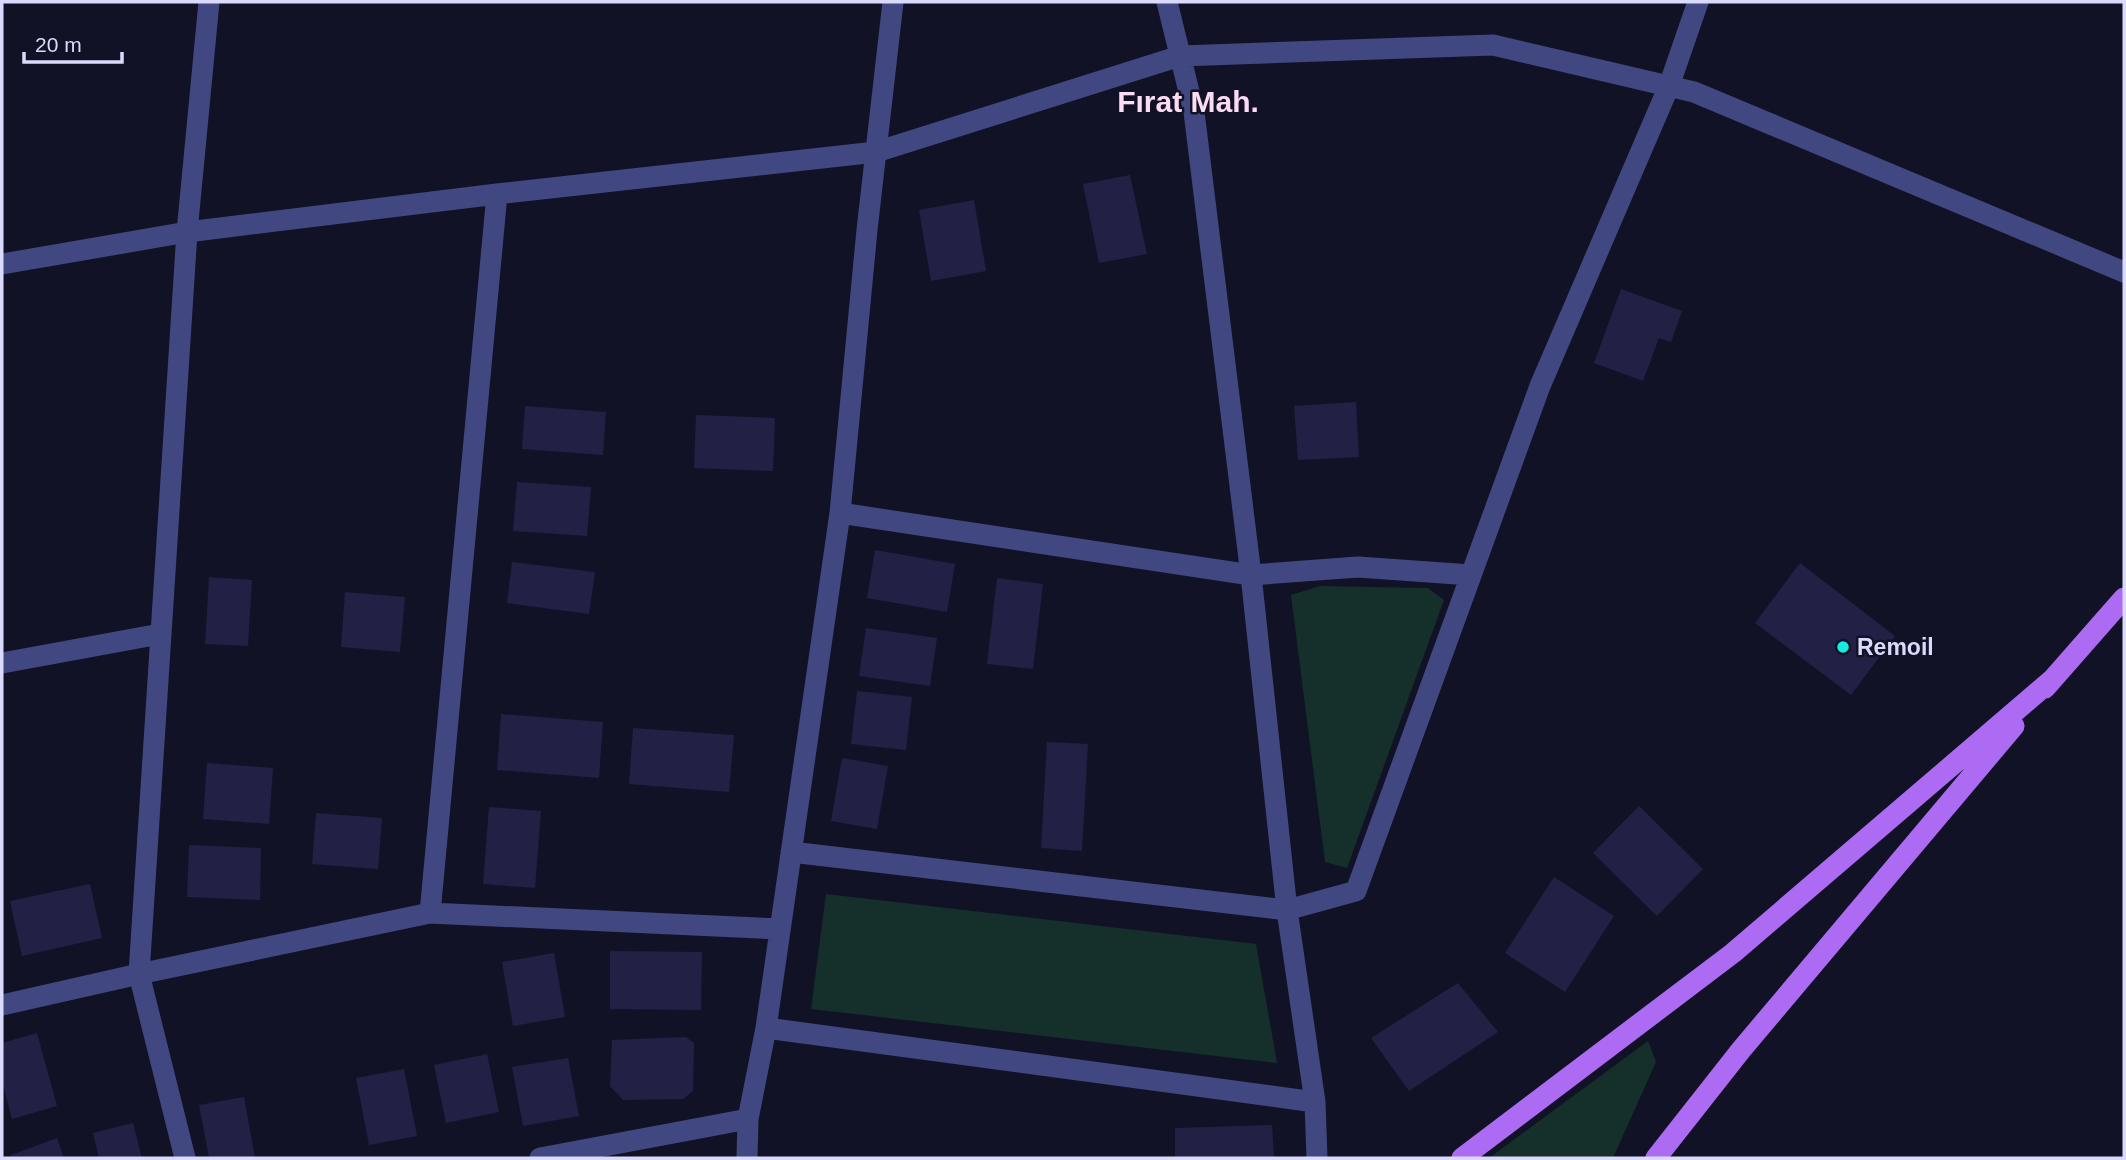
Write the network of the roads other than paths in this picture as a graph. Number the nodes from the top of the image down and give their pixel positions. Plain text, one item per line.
1 (209, 2) edge
2 (893, 2) edge
3 (1167, 2) edge
4 (1698, 2) edge
5 (1180, 56) junction
6 (1669, 86) junction
7 (876, 152) junction
8 (497, 194) junction
9 (187, 232) junction
10 (2, 264) edge
11 (2124, 272) edge
12 (840, 513) junction
13 (1251, 575) junction
14 (1471, 575) junction
15 (2124, 598) edge
16 (160, 634) junction
17 (2, 663) edge
18 (2054, 678) junction
19 (791, 852) junction
20 (1287, 910) junction
21 (430, 913) junction
22 (779, 929) junction
23 (139, 974) junction
24 (2, 1005) edge
25 (765, 1028) junction
26 (1315, 1102) junction
27 (748, 1119) junction
28 (185, 1158) edge
29 (540, 1158) edge
30 (747, 1158) edge
31 (1317, 1158) edge
32 (1462, 1158) edge
33 (1656, 1158) edge

1 - 9 street
2 - 7 street
3 - 5 street
4 - 6 street
5 - 6 street
5 - 7 street
5 - 13 street
6 - 11 street
6 - 14 street
7 - 8 street
7 - 12 street
8 - 9 street
8 - 21 street
9 - 10 street
9 - 16 street
12 - 13 street
12 - 19 street
13 - 14 street
13 - 20 street
14 - 20 street
15 - 18 main road
16 - 17 street
16 - 23 street
18 - 32 main road
18 - 33 main road
19 - 20 street
19 - 22 street
20 - 26 street
21 - 22 street
21 - 23 street
22 - 25 street
23 - 24 street
23 - 28 street
25 - 26 street
25 - 27 street
26 - 31 street
27 - 29 street
27 - 30 street

